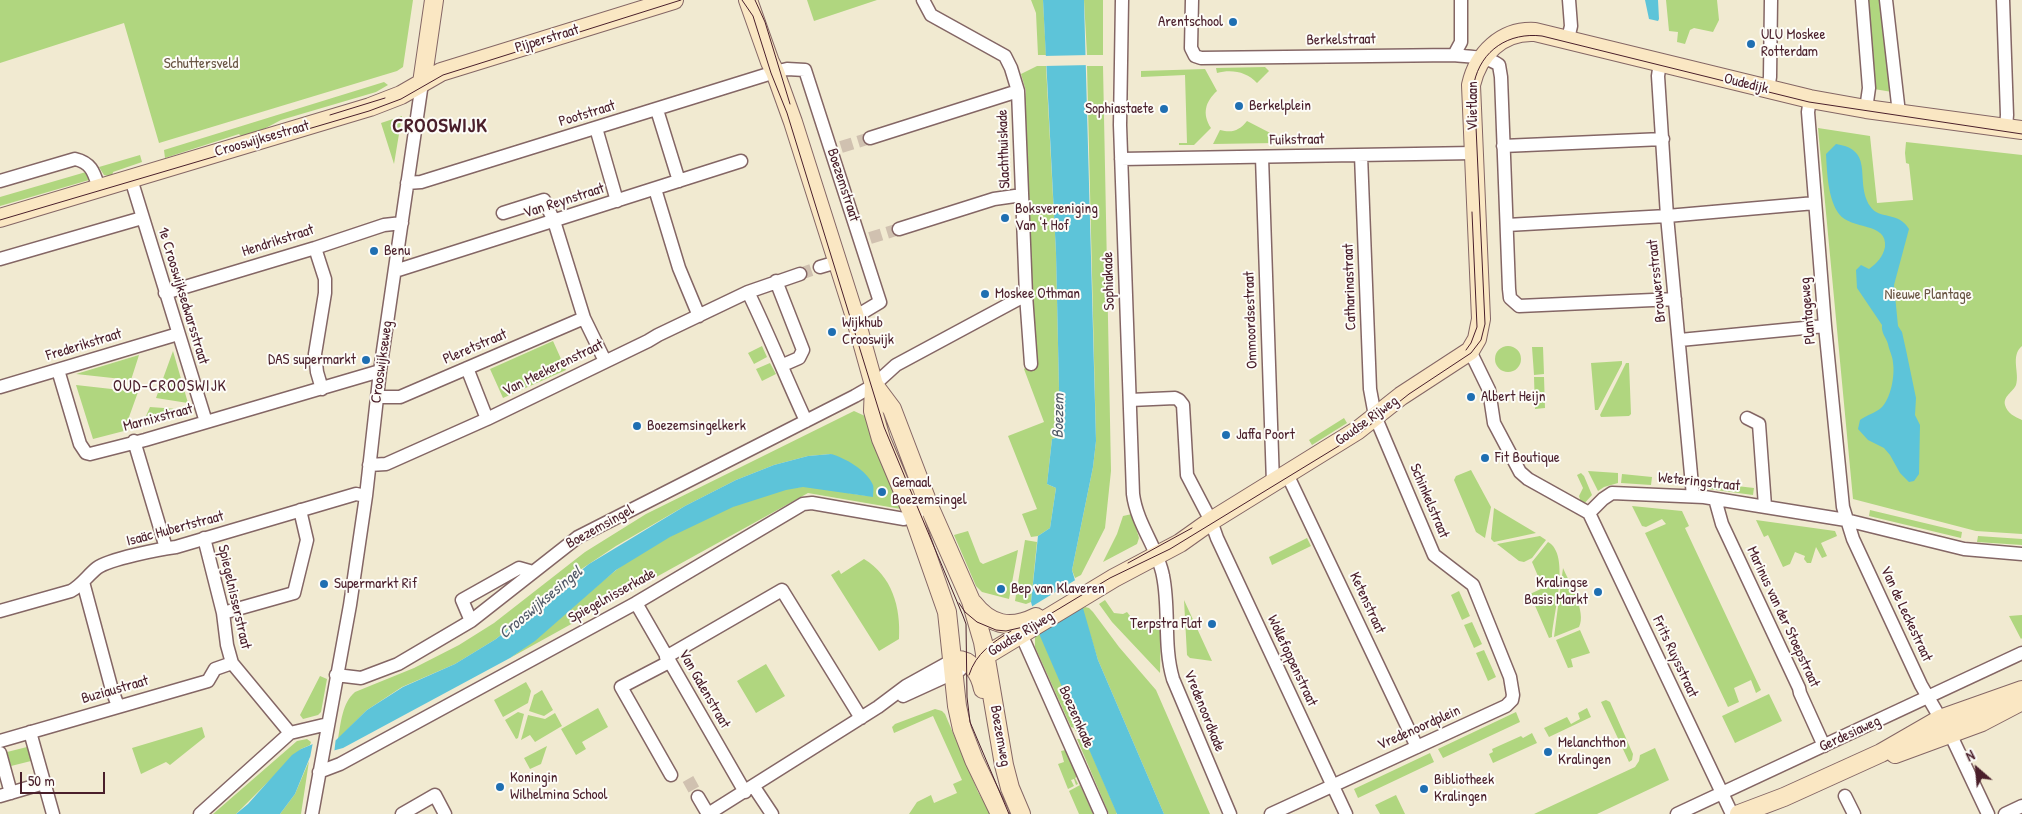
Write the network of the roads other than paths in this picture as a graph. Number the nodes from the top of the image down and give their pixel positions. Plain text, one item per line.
1 (434, 0) edge
2 (674, 0) edge
3 (748, 0) edge
4 (757, 0) edge
5 (923, 0) edge
6 (1122, 0) edge
7 (1192, 0) edge
8 (1461, 0) edge
9 (1569, 0) edge
10 (1771, 0) edge
11 (1862, 0) edge
12 (1886, 0) edge
13 (2003, 0) edge
14 (1568, 39) junction
15 (1454, 55) junction
16 (1489, 60) junction
17 (1660, 63) junction
18 (776, 72) junction
19 (422, 83) junction
20 (1768, 89) junction
21 (1018, 91) junction
22 (1810, 99) junction
23 (1866, 109) junction
24 (657, 110) junction
25 (1899, 113) junction
26 (596, 128) junction
27 (2014, 128) edge
28 (870, 138) tunnel mouth
29 (1663, 139) junction
30 (1503, 146) junction
31 (1474, 153) junction
32 (1361, 156) junction
33 (1262, 157) junction
34 (1121, 159) junction
35 (741, 161) dead end
36 (131, 179) junction
37 (679, 180) junction
38 (0, 181) edge
39 (407, 182) junction
40 (100, 188) junction
41 (655, 189) junction
42 (1022, 195) junction
43 (617, 201) junction
44 (1814, 203) junction
45 (502, 213) dead end
46 (1667, 216) junction
47 (0, 218) edge
48 (142, 218) junction
49 (554, 221) junction
50 (402, 223) junction
51 (1507, 224) junction
52 (899, 229) tunnel mouth
53 (315, 248) junction
54 (0, 259) edge
55 (837, 262) junction
56 (820, 267) tunnel mouth
57 (395, 271) junction
58 (800, 274) tunnel mouth
59 (776, 281) junction
60 (748, 292) junction
61 (165, 293) junction
62 (1026, 295) junction
63 (1675, 299) junction
64 (699, 316) junction
65 (855, 317) junction
66 (584, 318) junction
67 (1825, 326) junction
68 (178, 334) junction
69 (1680, 340) junction
70 (1470, 351) junction
71 (605, 361) junction
72 (1031, 364) dead end
73 (783, 365) junction
74 (467, 368) junction
75 (58, 370) junction
76 (380, 371) junction
77 (874, 385) junction
78 (0, 387) edge
79 (322, 389) junction
80 (377, 397) junction
81 (1130, 400) junction
82 (1375, 416) junction
83 (1746, 418) dead end
84 (487, 419) junction
85 (806, 421) junction
86 (206, 422) junction
87 (134, 442) junction
88 (369, 465) junction
89 (1280, 478) junction
90 (366, 496) junction
91 (1693, 496) junction
92 (1715, 499) junction
93 (929, 506) junction
94 (1765, 506) junction
95 (300, 510) junction
96 (1589, 513) junction
97 (913, 515) junction
98 (1846, 520) junction
99 (1211, 521) junction
100 (204, 538) junction
101 (166, 548) junction
102 (1154, 552) junction
103 (2022, 554) edge
104 (533, 572) junction
105 (83, 582) junction
106 (971, 601) junction
107 (636, 603) junction
108 (0, 611) edge
109 (947, 612) junction
110 (223, 613) junction
111 (471, 621) junction
112 (1030, 626) junction
113 (2022, 653) edge
114 (985, 656) junction
115 (667, 660) junction
116 (232, 663) junction
117 (959, 666) junction
118 (336, 675) junction
119 (2022, 690) edge
120 (1513, 695) joint
121 (1928, 698) junction
122 (2022, 701) edge
123 (118, 706) junction
124 (861, 718) junction
125 (328, 724) junction
126 (1944, 726) junction
127 (30, 732) junction
128 (290, 733) junction
129 (998, 740) junction
130 (0, 741) edge
131 (1824, 746) junction
132 (1417, 747) junction
133 (0, 753) edge
134 (320, 766) junction
135 (671, 775) dead end
136 (44, 783) junction
137 (1332, 785) junction
138 (750, 789) junction
139 (1722, 793) junction
140 (5, 794) edge
141 (1845, 796) dead end
142 (698, 797) tunnel mouth
143 (2022, 806) edge
144 (53, 814) edge
145 (200, 814) edge
146 (312, 814) edge
147 (402, 814) edge
148 (445, 814) edge
149 (708, 814) edge
150 (772, 814) edge
151 (1000, 814) edge
152 (1021, 814) edge
153 (1101, 814) edge
154 (1230, 814) edge
155 (1271, 814) edge
156 (1346, 814) edge
157 (1677, 814) edge
158 (1732, 814) edge
159 (1738, 814) edge
160 (1762, 814) edge
161 (1854, 814) edge
162 (1988, 814) edge
163 (2005, 814) edge

1 - 19 street, Crooswijkseweg
2 - 19 street, Pijperstraat
3 - 18 street, Boezemstraat
4 - 18 street, Boezemstraat
5 - 21 street, Slachthuiskade
6 - 34 street, Sophiakade
7 - 15 street, Berkelstraat
8 - 15 street
9 - 14 street
10 - 20 street
11 - 23 street
12 - 25 street
13 - 27 street
14 - 16 street, Oudedijk
14 - 17 street, Oudedijk
15 - 16 street, Berkelstraat
16 - 30 street, Vlietlaan
16 - 31 street, Vlietlaan
17 - 20 street, Oudedijk
17 - 29 street, Brouwersstraat
18 - 24 street, Pootstraat
18 - 55 street, Boezemstraat
18 - 65 street, Boezemstraat
19 - 36 street, Crooswijksestraat
19 - 39 street, Crooswijkseweg
20 - 22 street, Oudedijk
21 - 28 street
21 - 42 street, Slachthuiskade
22 - 23 street, Oudedijk
22 - 44 street, Plantageweg
23 - 25 street, Oudedijk
24 - 26 street, Pootstraat
24 - 37 street
25 - 27 street, Oudedijk
26 - 39 street, Pootstraat
26 - 43 street
29 - 30 street
29 - 46 street, Brouwersstraat
30 - 51 street, Vlietlaan
31 - 32 street, Fuikstraat
31 - 70 street, Vlietlaan
32 - 33 street, Fuikstraat
32 - 82 street, Catharinastraat
33 - 34 street, Fuikstraat
33 - 89 street, Ommoordsestraat
34 - 81 street, Sophiakade
35 - 37 street, Van Reynstraat
36 - 40 street, Crooswijksestraat
36 - 48 street, 1e Crooswijksedwarsstraat
37 - 41 street, Van Reynstraat
38 - 40 street
39 - 50 street, Crooswijkseweg
40 - 47 street, Crooswijksestraat
41 - 43 street, Van Reynstraat
41 - 64 street
42 - 52 street
42 - 62 street, Slachthuiskade
43 - 49 street, Van Reynstraat
44 - 46 street
44 - 67 street, Plantageweg
45 - 49 street
46 - 51 street
46 - 63 street, Brouwersstraat
48 - 54 street
48 - 61 street, 1e Crooswijksedwarsstraat
49 - 57 street, Van Reynstraat
49 - 66 street
50 - 53 street, Hendrikstraat
50 - 57 street, Crooswijkseweg
51 - 63 street, Vlietlaan
53 - 61 street, Hendrikstraat
53 - 79 street
55 - 56 street
55 - 65 street, Boezemstraat
57 - 76 street, Crooswijkseweg
58 - 59 street, Van Meekerenstraat
59 - 60 street, Van Meekerenstraat
59 - 73 street
60 - 64 street, Van Meekerenstraat
60 - 73 street
61 - 68 street, 1e Crooswijksedwarsstraat
62 - 72 street, Slachthuiskade
62 - 77 street, Boezemsingel
63 - 69 street, Brouwersstraat
64 - 71 street, Van Meekerenstraat
65 - 77 street, Boezemstraat
66 - 71 street
66 - 74 street, Pleretstraat
67 - 69 street
67 - 98 street, Plantageweg
68 - 75 street, Frederikstraat
68 - 86 street, 1e Crooswijksedwarsstraat
69 - 91 street, Brouwersstraat
70 - 82 street, Goudse Rijweg
70 - 96 street
71 - 84 street, Van Meekerenstraat
73 - 85 street
74 - 80 street, Pleretstraat
74 - 84 street
75 - 78 street, Frederikstraat
75 - 87 street, Marnixstraat
76 - 79 street, Marnixstraat
76 - 80 street, Crooswijkseweg
77 - 85 street, Boezemsingel
77 - 93 street
77 - 97 street
79 - 86 street, Marnixstraat
80 - 88 street, Crooswijkseweg
81 - 99 street, Wollefoppenstraat
81 - 102 street, Sophiakade
82 - 89 street, Goudse Rijweg
82 - 120 street, Schinkelstraat
83 - 94 street
84 - 88 street, Van Meekerenstraat
85 - 104 street, Boezemsingel
86 - 87 street, Marnixstraat
87 - 101 street
88 - 90 street, Crooswijkseweg
89 - 99 street, Goudse Rijweg
89 - 132 street, Ketenstraat
90 - 95 street, Isaäc Hubertstraat
90 - 118 street, Crooswijkseweg
91 - 92 street, Weteringstraat
91 - 96 street, Weteringstraat
92 - 94 street, Weteringstraat
92 - 131 street, Marinus van der Stoepstraat
93 - 97 street, Spiegelnisserkade
93 - 106 street
94 - 98 street, Weteringstraat
95 - 100 street, Isaäc Hubertstraat
95 - 110 street
96 - 139 street, Frits Ruysstraat
97 - 107 street, Spiegelnisserkade
97 - 109 street
98 - 103 street, Weteringstraat
98 - 121 street, Van de Leckestraat
99 - 102 street, Goudse Rijweg
99 - 137 street, Wollefoppenstraat
100 - 101 street, Isaäc Hubertstraat
100 - 110 street, Spiegelnisserstraat
101 - 105 street, Isaäc Hubertstraat
102 - 112 street, Goudse Rijweg
102 - 154 street, Vredenoordkade
104 - 111 street, Boezemsingel
104 - 111 street
105 - 108 street, Isaäc Hubertstraat
105 - 123 street
106 - 112 street, Goudse Rijweg
106 - 114 street
107 - 115 street, Van Galenstraat
107 - 134 street, Spiegelnisserkade
109 - 114 street
109 - 117 street
110 - 116 street, Spiegelnisserstraat
111 - 118 street, Boezemsingel
112 - 114 street, Goudse Rijweg
112 - 153 street, Boezemkade
113 - 121 street, Gerdesiaweg
114 - 117 street, Goudse Rijweg
114 - 129 street, Boezemweg
115 - 124 street
115 - 135 street
115 - 138 street, Van Galenstraat
116 - 123 street, Buziaustraat
116 - 128 street, Spiegelnisserstraat
117 - 124 street, Goudse Rijweg
117 - 129 street
117 - 151 street, Boezemweg
118 - 125 street, Crooswijkseweg
119 - 126 street, Gerdesiaweg
120 - 132 street, Vredenoordplein
121 - 126 street, Van de Leckestraat
121 - 131 street, Gerdesiaweg
122 - 126 street, Gerdesiaweg
123 - 127 street, Buziaustraat
124 - 138 street, Goudse Rijweg
125 - 128 street
125 - 134 street, Crooswijkseweg
126 - 159 street, Gerdesiaweg
126 - 160 street, Gerdesiaweg
126 - 162 street, Van de Leckestraat
127 - 130 street, Buziaustraat
127 - 136 street
128 - 145 street
129 - 152 street, Boezemweg
131 - 139 street, Gerdesiaweg
132 - 137 street, Vredenoordplein
133 - 140 street
134 - 146 street, Crooswijkseweg
136 - 140 street
136 - 144 street
137 - 155 street, Vredenoordplein
137 - 156 street, Wollefoppenstraat
138 - 149 street, Goudse Rijweg
138 - 150 street, Van Galenstraat
139 - 157 street, Gerdesiaweg
139 - 158 street, Frits Ruysstraat
141 - 161 street
142 - 149 street
143 - 163 street
147 - 148 street

